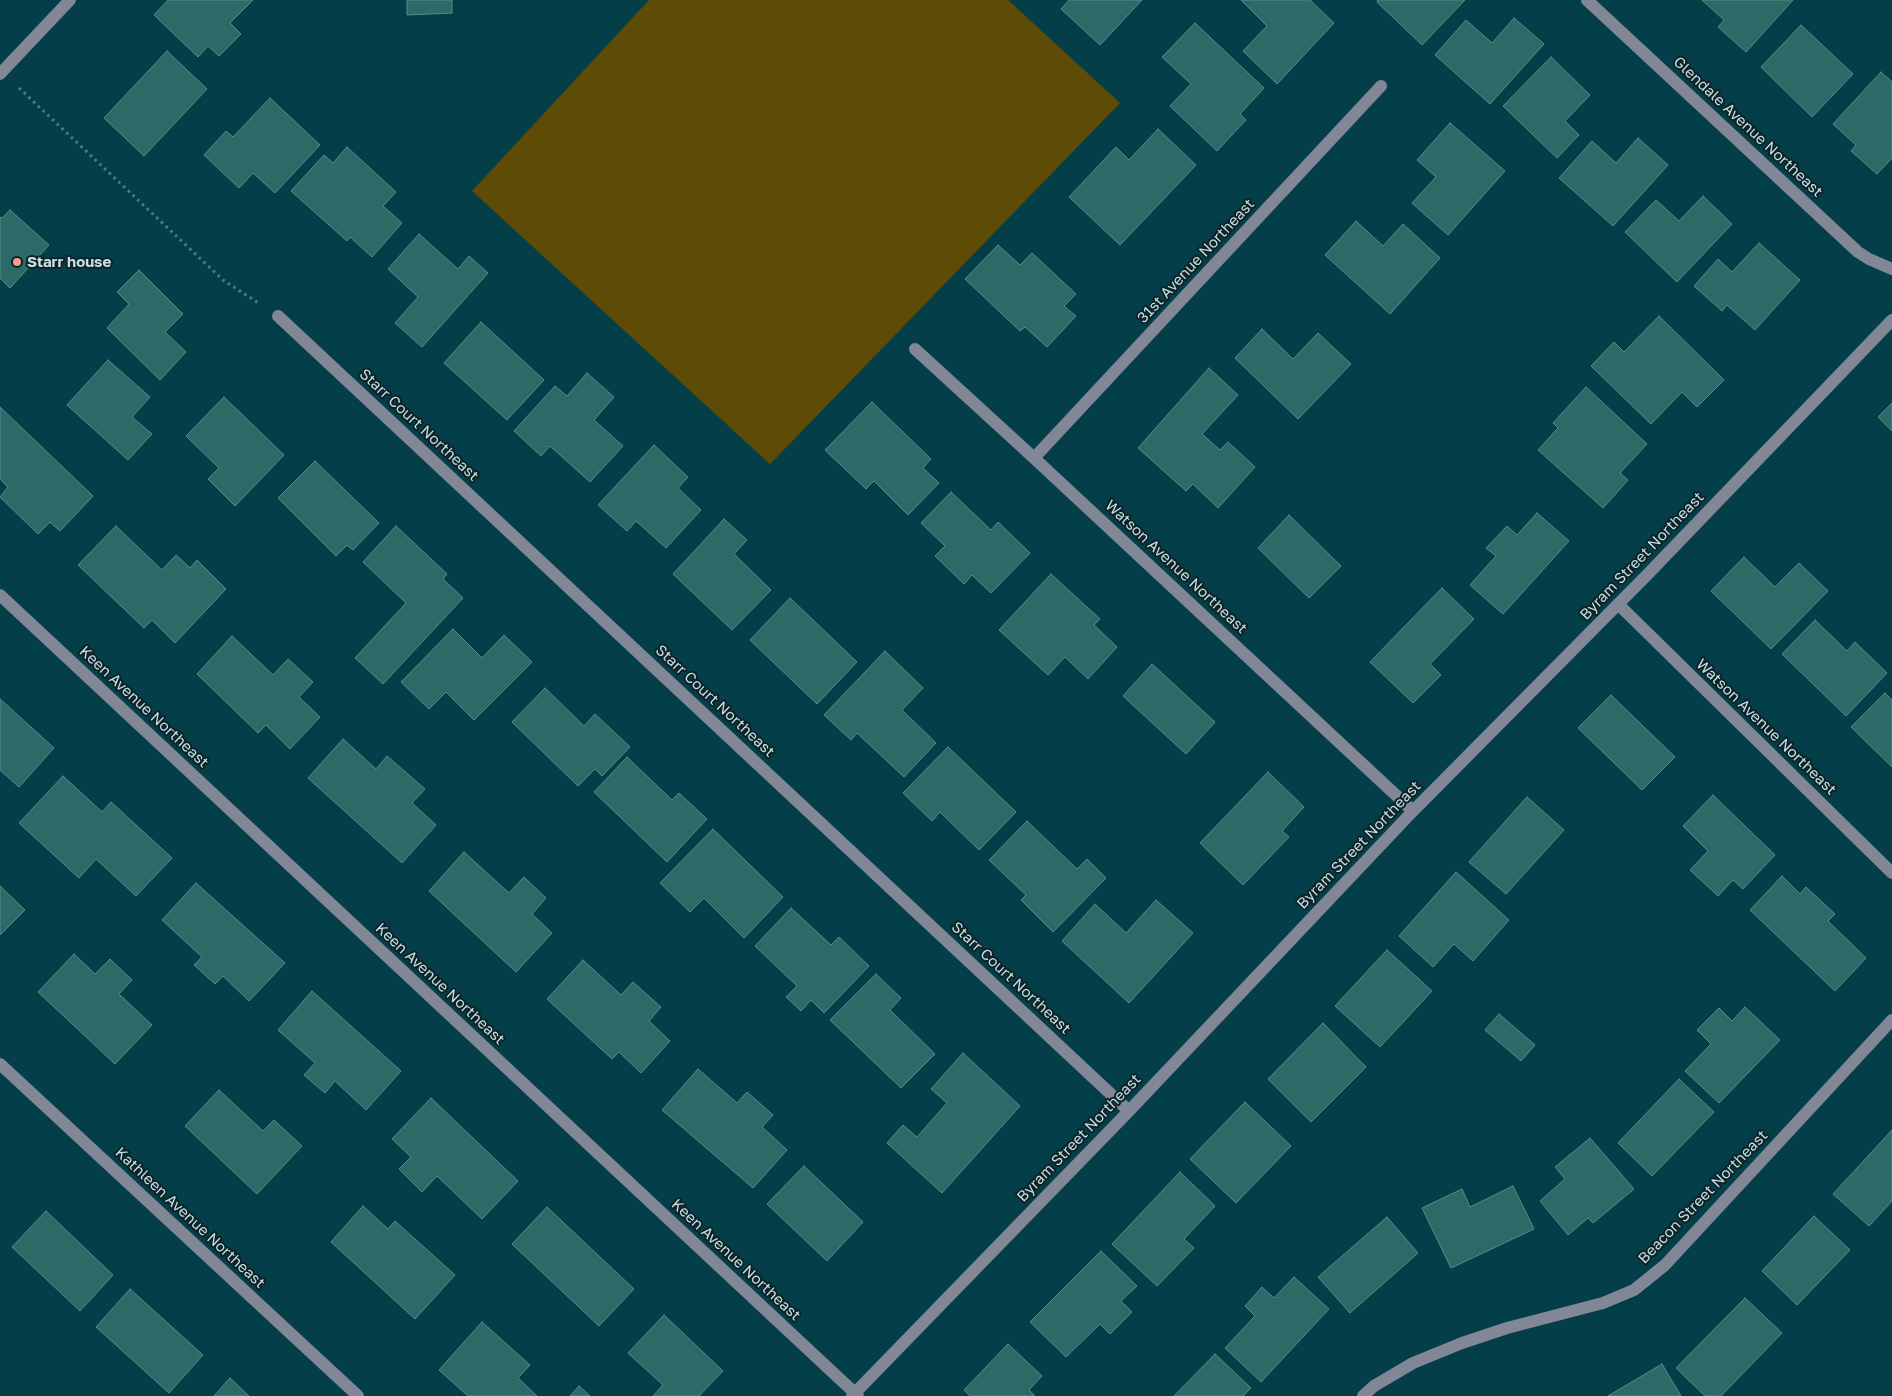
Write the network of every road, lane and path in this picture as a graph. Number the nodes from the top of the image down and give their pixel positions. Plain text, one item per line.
1 (70, 0) edge
2 (1587, 0) edge
3 (1, 73) edge
4 (1381, 86) dead end
5 (1892, 270) edge
6 (278, 316) joint
7 (1892, 320) edge
8 (915, 349) dead end
9 (1034, 458) junction
10 (0, 595) edge
11 (1618, 604) junction
12 (1413, 811) junction
13 (1892, 873) edge
14 (1892, 1020) edge
15 (0, 1064) edge
16 (1129, 1111) junction
17 (855, 1395) edge
18 (358, 1396) edge
19 (1363, 1396) edge

1 - 3 street
2 - 5 street, Glendale Avenue Northeast
3 - 6 path
4 - 9 street, 31st Avenue Northeast
6 - 16 street, Starr Court Northeast
7 - 11 street, Byram Street Northeast
8 - 9 street, Watson Avenue Northeast
9 - 12 street, Watson Avenue Northeast
10 - 17 street, Keen Avenue Northeast
11 - 12 street, Byram Street Northeast
11 - 13 street, Watson Avenue Northeast
12 - 16 street, Byram Street Northeast
14 - 19 street, Beacon Street Northeast
15 - 18 street, Kathleen Avenue Northeast
16 - 17 street, Byram Street Northeast

